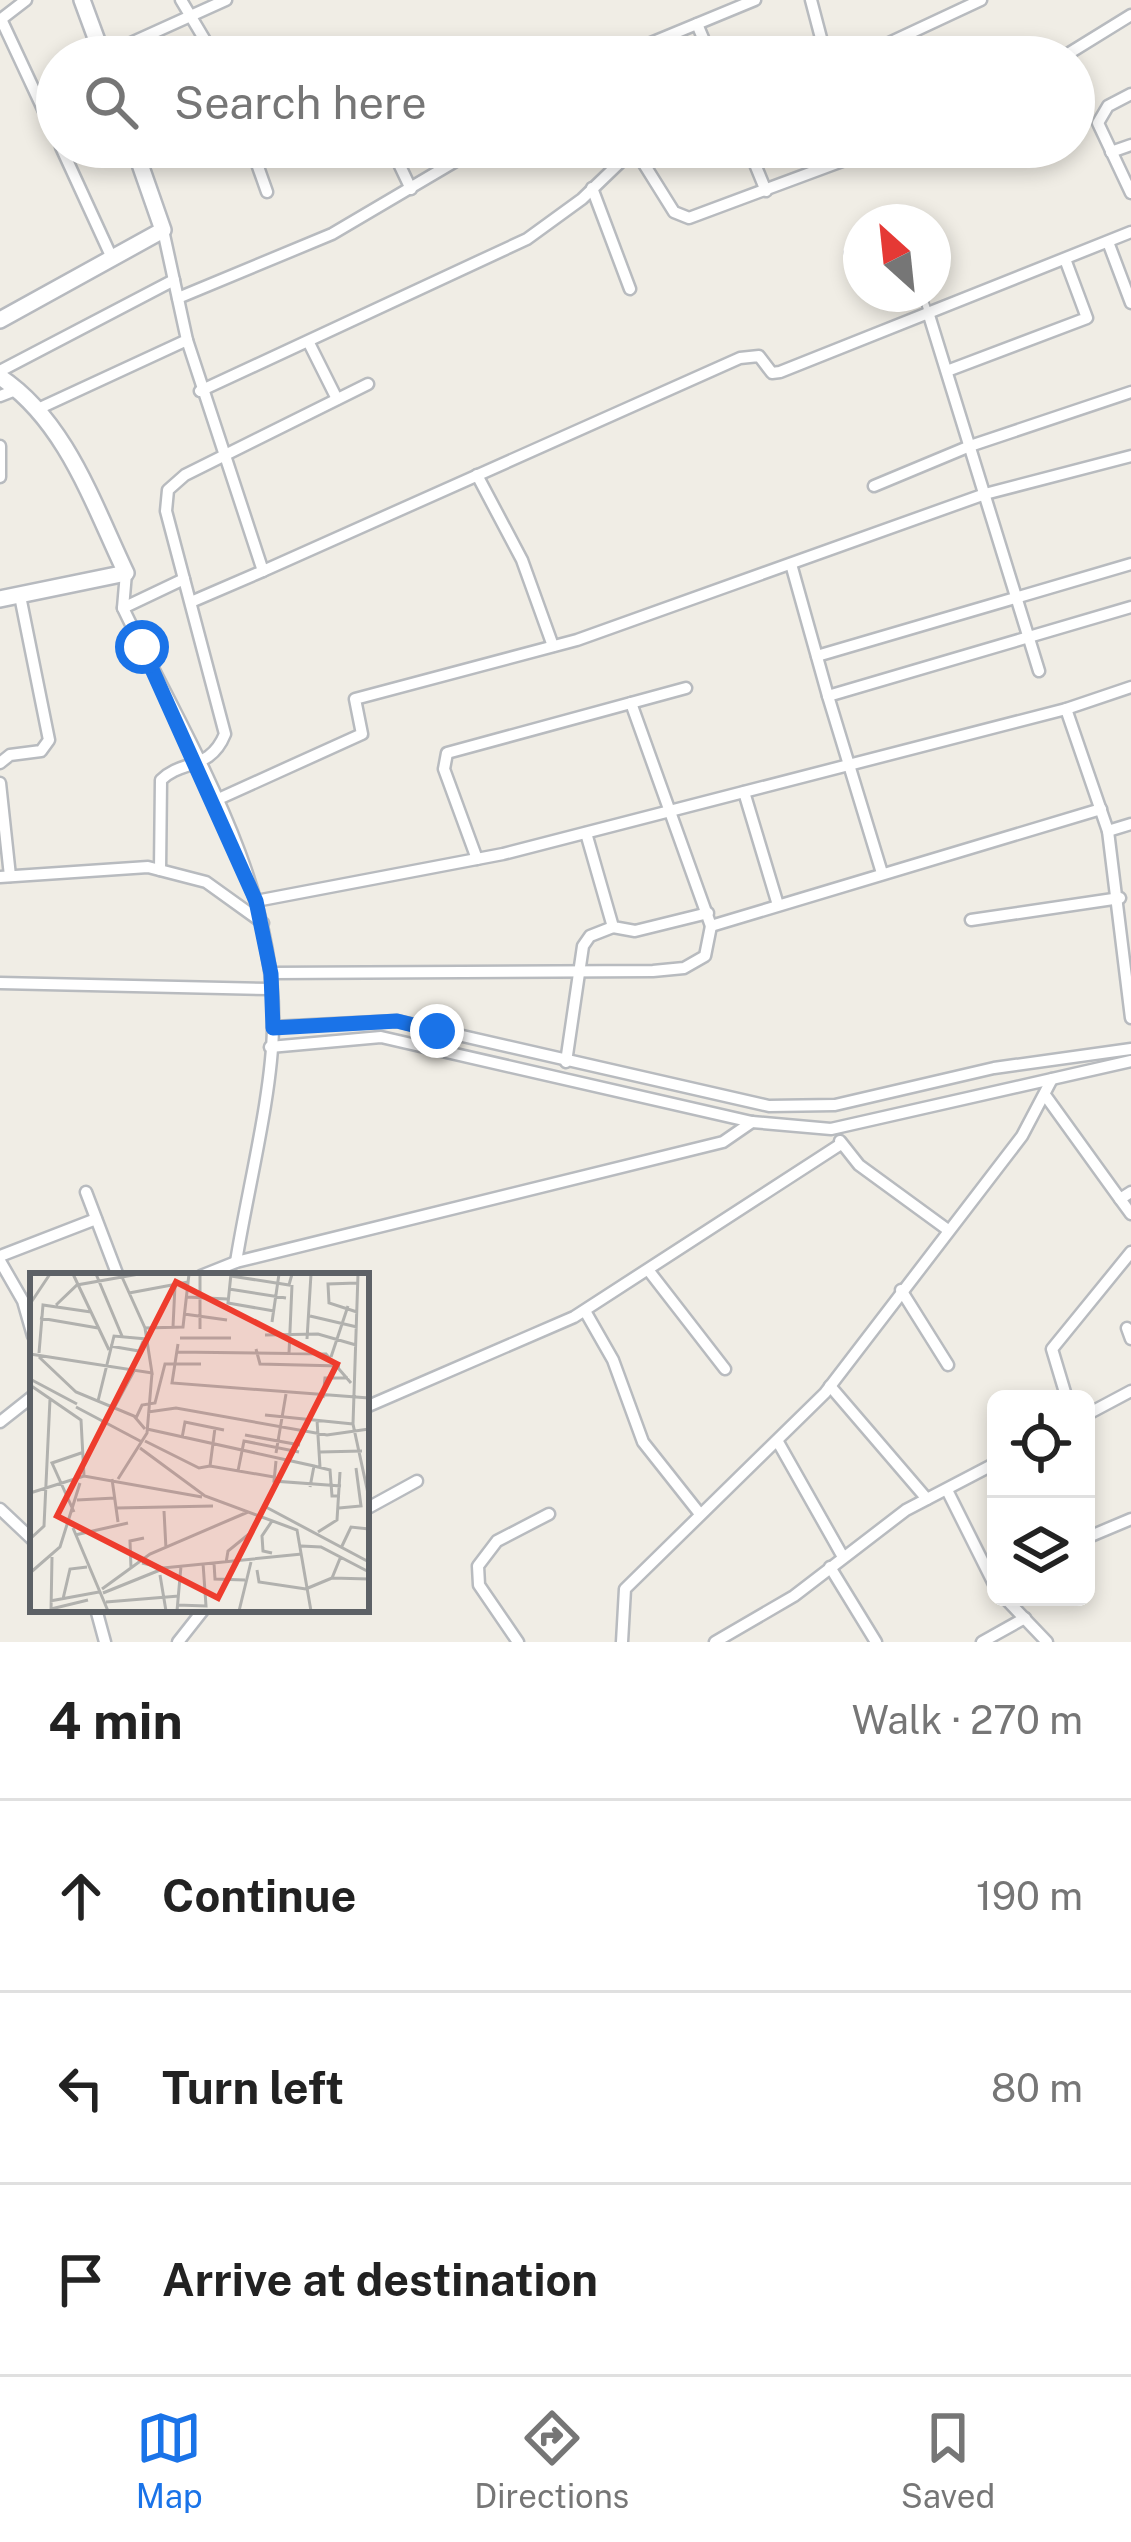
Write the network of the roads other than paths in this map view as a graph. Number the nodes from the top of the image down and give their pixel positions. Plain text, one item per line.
1 (26, 0) edge
2 (82, 0) edge
3 (181, 0) edge
4 (226, 0) edge
5 (755, 0) edge
6 (811, 0) edge
7 (981, 0) edge
8 (1131, 15) edge
9 (194, 16) junction
10 (1, 19) edge
11 (697, 24) junction
12 (95, 36) edge
13 (148, 36) edge
14 (204, 36) edge
15 (668, 36) edge
16 (702, 36) edge
17 (820, 36) edge
18 (904, 36) edge
19 (1095, 37) edge
20 (36, 94) edge
21 (1131, 94) edge
22 (1131, 145) edge
23 (1112, 152) junction
24 (71, 168) edge
25 (141, 168) edge
26 (258, 168) edge
27 (401, 168) edge
28 (444, 168) edge
29 (613, 168) edge
30 (649, 168) edge
31 (757, 168) edge
32 (826, 168) edge
33 (592, 188) junction
34 (411, 189) junction
35 (766, 191) junction
36 (267, 192) dead end
37 (1131, 193) edge
38 (163, 230) junction
39 (1131, 232) edge
40 (1108, 242) junction
41 (112, 258) junction
42 (1065, 259) junction
43 (174, 280) junction
44 (630, 289) dead end
45 (178, 298) junction
46 (951, 303) edge
47 (1131, 303) edge
48 (928, 312) joint
49 (0, 320) edge
50 (187, 340) junction
51 (309, 343) junction
52 (947, 370) junction
53 (0, 374) edge
54 (368, 384) dead end
55 (18, 389) junction
56 (200, 391) junction
57 (1131, 392) edge
58 (0, 396) edge
59 (337, 400) junction
60 (40, 408) junction
61 (0, 446) edge
62 (970, 446) junction
63 (223, 456) junction
64 (1131, 456) edge
65 (477, 476) junction
66 (0, 477) edge
67 (874, 486) dead end
68 (985, 494) junction
69 (791, 564) junction
70 (1131, 564) edge
71 (263, 571) junction
72 (126, 574) junction
73 (184, 579) junction
74 (20, 596) junction
75 (0, 599) edge
76 (1018, 600) junction
77 (190, 602) junction
78 (1131, 607) edge
79 (124, 608) junction
80 (1029, 637) junction
81 (553, 646) junction
82 (817, 656) junction
83 (1040, 671) dead end
84 (1131, 687) edge
85 (686, 688) dead end
86 (828, 696) junction
87 (631, 703) junction
88 (1066, 709) junction
89 (0, 763) edge
90 (850, 765) junction
91 (199, 766) junction
92 (0, 783) edge
93 (744, 792) junction
94 (214, 801) junction
95 (1101, 809) junction
96 (672, 811) junction
97 (1131, 824) edge
98 (1108, 831) junction
99 (586, 833) junction
100 (477, 859) junction
101 (160, 870) junction
102 (882, 873) junction
103 (5, 877) edge
104 (1120, 898) junction
105 (256, 901) junction
106 (778, 905) junction
107 (709, 919) junction
108 (971, 920) dead end
109 (263, 924) junction
110 (613, 927) junction
111 (578, 972) junction
112 (271, 974) junction
113 (0, 983) edge
114 (270, 989) junction
115 (1129, 994) edge
116 (1131, 1018) edge
117 (273, 1028) junction
118 (270, 1047) junction
119 (1131, 1049) edge
120 (1131, 1061) edge
121 (566, 1062) junction
122 (1052, 1079) junction
123 (1045, 1095) junction
124 (752, 1122) junction
125 (831, 1129) junction
126 (842, 1144) junction
127 (86, 1192) dead end
128 (1125, 1196) edge
129 (1131, 1214) edge
130 (96, 1219) junction
131 (948, 1230) junction
132 (1131, 1252) edge
133 (0, 1258) edge
134 (236, 1262) junction
135 (649, 1271) junction
136 (117, 1273) edge
137 (208, 1273) edge
138 (901, 1290) junction
139 (585, 1311) junction
140 (30, 1326) edge
141 (948, 1365) dead end
142 (725, 1369) dead end
143 (830, 1386) junction
144 (1064, 1390) edge
145 (1131, 1390) edge
146 (30, 1398) edge
147 (369, 1406) edge
148 (1095, 1410) edge
149 (0, 1422) edge
150 (778, 1442) junction
151 (987, 1468) edge
152 (417, 1481) dead end
153 (947, 1490) junction
154 (927, 1499) junction
155 (369, 1507) edge
156 (0, 1509) edge
157 (550, 1514) dead end
158 (700, 1514) junction
159 (1131, 1519) edge
160 (1095, 1534) edge
161 (30, 1537) edge
162 (843, 1557) junction
163 (830, 1567) junction
164 (987, 1570) edge
165 (1013, 1606) edge
166 (97, 1612) edge
167 (202, 1612) edge
168 (1025, 1618) junction
169 (748, 1625) junction
170 (106, 1642) edge
171 (178, 1642) edge
172 (518, 1642) edge
173 (622, 1642) edge
174 (715, 1642) edge
175 (754, 1642) edge
176 (876, 1642) edge
177 (982, 1642) edge
178 (1047, 1642) edge

1 - 10 street
2 - 12 main road
3 - 9 street
4 - 9 street
5 - 11 street
6 - 17 street
7 - 18 street
8 - 19 street
9 - 13 street
9 - 14 street
10 - 20 street
11 - 15 street
11 - 16 street
21 - 23 street
22 - 23 street
23 - 37 street
24 - 41 street
25 - 38 main road
26 - 36 street
27 - 34 street
28 - 34 street
29 - 33 street
30 - 35 street
31 - 35 street
32 - 35 street
33 - 44 street
33 - 51 street
34 - 45 street
38 - 41 main road
38 - 43 street
39 - 40 street
40 - 42 street
40 - 47 street
41 - 49 main road
42 - 46 street
42 - 52 street
43 - 45 street
43 - 53 street
45 - 50 street
48 - 52 street
48 - 65 street
50 - 56 street
50 - 60 street
51 - 56 street
51 - 59 street
52 - 62 street
53 - 55 main road
54 - 59 street
55 - 58 street
55 - 60 main road
56 - 63 street
57 - 62 street
59 - 63 street
60 - 72 main road
61 - 66 street
62 - 67 street
62 - 68 street
63 - 71 street
63 - 73 street
64 - 68 street
65 - 71 street
65 - 81 street
68 - 69 street
68 - 76 street
69 - 81 street
69 - 82 street
70 - 76 street
71 - 77 street
72 - 74 main road
72 - 79 street
73 - 77 street
73 - 79 street
74 - 75 main road
74 - 89 street
76 - 80 street
76 - 82 street
77 - 91 street
78 - 80 street
79 - 91 street
80 - 83 street
80 - 86 street
81 - 94 street
82 - 86 street
84 - 88 street
85 - 87 street
86 - 90 street
87 - 96 street
87 - 100 street
88 - 90 street
88 - 95 street
90 - 93 street
90 - 102 street
91 - 94 street
91 - 101 street
92 - 103 street
93 - 96 street
93 - 106 street
94 - 105 street
95 - 98 street
95 - 102 street
96 - 99 street
96 - 107 street
97 - 98 street
98 - 104 street
99 - 100 street
99 - 110 street
100 - 105 street
101 - 103 street
101 - 109 street
102 - 106 street
104 - 108 street
104 - 115 street
105 - 109 street
106 - 107 street
107 - 110 street
107 - 111 street
109 - 112 street
110 - 111 street
111 - 112 street
111 - 121 street
112 - 114 street
113 - 114 street
114 - 117 street
115 - 116 street
117 - 118 street
117 - 121 street
118 - 124 street
118 - 134 street
119 - 121 street
120 - 122 street
122 - 123 street
122 - 125 street
123 - 128 street
123 - 131 street
124 - 125 street
124 - 134 street
125 - 126 street
126 - 131 street
126 - 135 street
127 - 130 street
128 - 129 street
130 - 133 street
130 - 136 street
131 - 138 street
132 - 144 street
133 - 140 street
134 - 137 street
135 - 139 street
135 - 142 street
138 - 141 street
138 - 143 street
139 - 147 street
139 - 158 street
143 - 150 street
143 - 154 street
145 - 148 street
146 - 149 street
150 - 158 street
150 - 162 street
151 - 153 street
152 - 155 street
153 - 154 street
153 - 164 street
154 - 162 street
156 - 161 street
157 - 172 street
158 - 173 street
159 - 160 street
162 - 163 street
163 - 169 street
163 - 176 street
165 - 168 street
166 - 170 street
167 - 171 street
168 - 177 street
168 - 178 street
169 - 174 street
169 - 175 street

